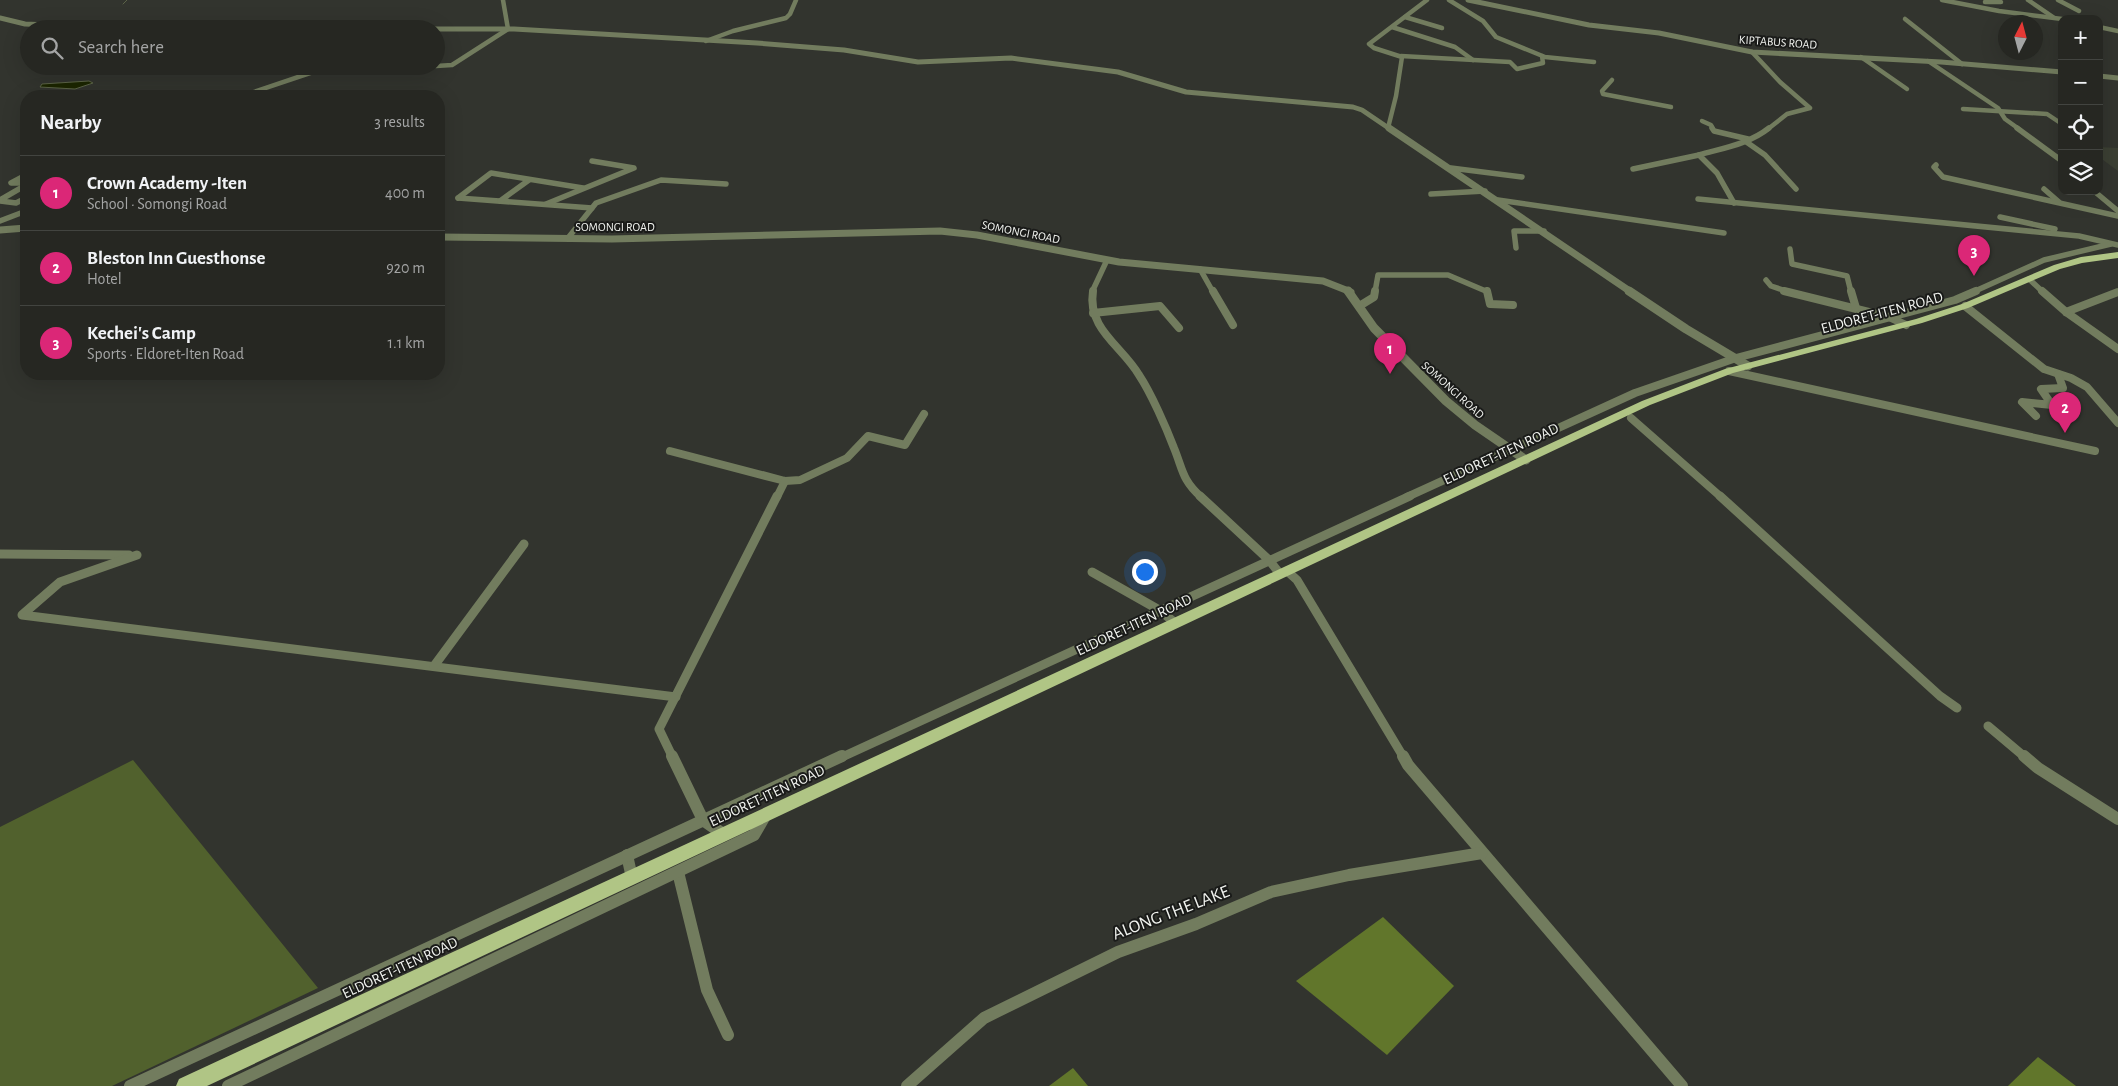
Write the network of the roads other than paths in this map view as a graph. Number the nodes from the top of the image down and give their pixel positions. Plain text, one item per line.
1 (503, 0) edge
2 (796, 0) edge
3 (1427, 0) edge
4 (1449, 0) edge
5 (1468, 0) edge
6 (1942, 0) edge
7 (1998, 0) edge
8 (2028, 0) edge
9 (2058, 0) edge
10 (1481, 2) edge
11 (1985, 2) dead end
12 (2080, 11) dead end
13 (1405, 17) junction
14 (0, 18) edge
15 (2055, 18) junction
16 (2058, 18) edge
17 (1905, 19) dead end
18 (20, 23) edge
19 (1392, 27) junction
20 (1442, 28) dead end
21 (2103, 28) edge
22 (445, 29) edge
23 (508, 29) junction
24 (2118, 31) edge
25 (706, 41) junction
26 (1752, 52) junction
27 (1401, 56) junction
28 (1542, 56) junction
29 (1861, 57) junction
30 (1473, 60) junction
31 (1928, 61) junction
32 (1594, 62) dead end
33 (1962, 64) junction
34 (445, 65) edge
35 (2058, 72) edge
36 (304, 75) edge
37 (2103, 76) edge
38 (2118, 78) edge
39 (1612, 80) dead end
40 (1907, 89) dead end
41 (260, 90) edge
42 (1671, 107) dead end
43 (1962, 109) dead end
44 (2001, 111) junction
45 (1702, 121) dead end
46 (2058, 121) edge
47 (1388, 128) junction
48 (1746, 140) junction
49 (1699, 156) junction
50 (2058, 158) edge
51 (592, 162) dead end
52 (1936, 165) dead end
53 (1450, 168) junction
54 (1633, 169) dead end
55 (1522, 177) dead end
56 (20, 178) edge
57 (529, 180) junction
58 (20, 184) edge
59 (726, 184) dead end
60 (20, 188) edge
61 (585, 188) junction
62 (2044, 189) dead end
63 (1796, 190) dead end
64 (1485, 191) junction
65 (1431, 194) dead end
66 (2099, 195) edge
67 (0, 200) edge
68 (1498, 200) junction
69 (1698, 200) dead end
70 (20, 201) edge
71 (500, 201) junction
72 (1734, 203) junction
73 (2060, 203) junction
74 (546, 204) junction
75 (592, 208) junction
76 (2118, 211) edge
77 (20, 213) edge
78 (2118, 216) edge
79 (2000, 217) dead end
80 (0, 221) edge
81 (20, 228) edge
82 (0, 230) edge
83 (1544, 231) junction
84 (1724, 233) dead end
85 (445, 237) edge
86 (568, 238) junction
87 (2091, 238) junction
88 (1516, 248) dead end
89 (2116, 248) edge
90 (1790, 249) dead end
91 (1107, 260) junction
92 (1200, 269) junction
93 (2028, 279) junction
94 (1766, 280) dead end
95 (2118, 292) edge
96 (1361, 305) junction
97 (1512, 305) dead end
98 (1965, 306) junction
99 (1856, 308) junction
100 (2066, 312) junction
101 (1093, 313) junction
102 (1890, 317) junction
103 (1233, 325) dead end
104 (1906, 325) junction
105 (1179, 328) dead end
106 (2118, 349) edge
107 (1742, 362) junction
108 (1729, 371) junction
109 (2058, 374) junction
110 (924, 414) dead end
111 (2036, 416) dead end
112 (1631, 418) dead end
113 (2118, 423) edge
114 (1513, 450) junction
115 (2095, 451) dead end
116 (670, 452) dead end
117 (1526, 460) junction
118 (785, 481) junction
119 (524, 544) dead end
120 (0, 554) edge
121 (1269, 560) junction
122 (1092, 572) dead end
123 (1284, 572) junction
124 (1161, 611) junction
125 (1176, 623) junction
126 (434, 666) junction
127 (676, 697) junction
128 (1957, 708) dead end
129 (1988, 726) dead end
130 (766, 814) junction
131 (2118, 819) edge
132 (702, 820) junction
133 (723, 834) junction
134 (1482, 853) junction
135 (627, 855) junction
136 (678, 872) junction
137 (632, 878) junction
138 (602, 892) junction
139 (617, 901) junction
140 (728, 1035) dead end
141 (130, 1086) edge
142 (186, 1086) edge
143 (228, 1086) edge
144 (907, 1086) edge
145 (1682, 1086) edge

1 - 23 street
2 - 25 street
3 - 13 street
4 - 28 street
5 - 10 street, KIPTABUS ROAD
6 - 15 street
7 - 11 street
8 - 15 street
9 - 12 street
10 - 26 street, KIPTABUS ROAD
13 - 19 street
13 - 20 street
14 - 18 street
15 - 16 street
17 - 33 street
19 - 27 street
19 - 30 street
21 - 24 street
22 - 23 street
23 - 25 street
23 - 34 street
25 - 47 street
26 - 29 street, KIPTABUS ROAD
26 - 48 street
27 - 30 street
27 - 47 street
28 - 30 street
28 - 32 street
29 - 31 street, KIPTABUS ROAD
29 - 40 street
31 - 33 street, KIPTABUS ROAD
31 - 44 street
33 - 35 street, KIPTABUS ROAD
36 - 41 street
37 - 38 street
39 - 42 street
43 - 44 street
44 - 46 street
44 - 50 street
45 - 48 street
47 - 53 street
48 - 49 street
48 - 63 street
49 - 54 street
49 - 72 street
51 - 61 street
52 - 73 street
53 - 55 street
53 - 64 street
56 - 58 street
57 - 61 street
57 - 71 street
57 - 71 street
59 - 75 street
60 - 67 street
61 - 74 street
62 - 73 street
64 - 65 street
64 - 68 street
66 - 76 street
67 - 70 street
68 - 83 street
68 - 84 street
69 - 72 street
71 - 74 street
72 - 87 street
73 - 78 street
74 - 75 street
75 - 86 street
77 - 80 street
79 - 87 street
81 - 82 street
83 - 88 street
83 - 107 street
85 - 86 street, SOMONGI ROAD
86 - 91 street, SOMONGI ROAD
87 - 89 street
89 - 93 main road, ELDORET-ITEN ROAD
89 - 102 street
90 - 99 street
91 - 92 street, SOMONGI ROAD
91 - 101 street
92 - 96 street, SOMONGI ROAD
92 - 103 street
93 - 98 main road, ELDORET-ITEN ROAD
93 - 100 street
94 - 99 street
95 - 100 street
96 - 97 street
96 - 114 street, SOMONGI ROAD
98 - 104 main road, ELDORET-ITEN ROAD
98 - 109 street
99 - 102 street
100 - 106 street
101 - 105 street
101 - 121 street
102 - 104 street
102 - 107 street
104 - 107 main road, ELDORET-ITEN ROAD
107 - 108 main road, ELDORET-ITEN ROAD
107 - 114 street
108 - 115 street
108 - 117 main road, ELDORET-ITEN ROAD
109 - 111 street
109 - 113 street
110 - 118 street
112 - 128 street
114 - 117 street, SOMONGI ROAD
114 - 121 street
116 - 118 street
117 - 123 main road, ELDORET-ITEN ROAD
118 - 127 street
119 - 126 street
120 - 126 street
121 - 123 street
121 - 124 street
122 - 124 street
123 - 125 main road, ELDORET-ITEN ROAD
123 - 134 street
124 - 125 street
124 - 132 street
125 - 130 main road, ELDORET-ITEN ROAD
126 - 127 street
127 - 132 street
129 - 131 street
130 - 133 main road, ELDORET-ITEN ROAD
130 - 136 street
132 - 133 street
132 - 135 street
133 - 137 main road, ELDORET-ITEN ROAD
134 - 144 street, ALONG THE LAKE
134 - 145 street
135 - 137 street
135 - 141 street
136 - 139 street
136 - 140 street
137 - 138 main road, ELDORET-ITEN ROAD
138 - 139 street
138 - 142 main road, ELDORET-ITEN ROAD
139 - 143 street

